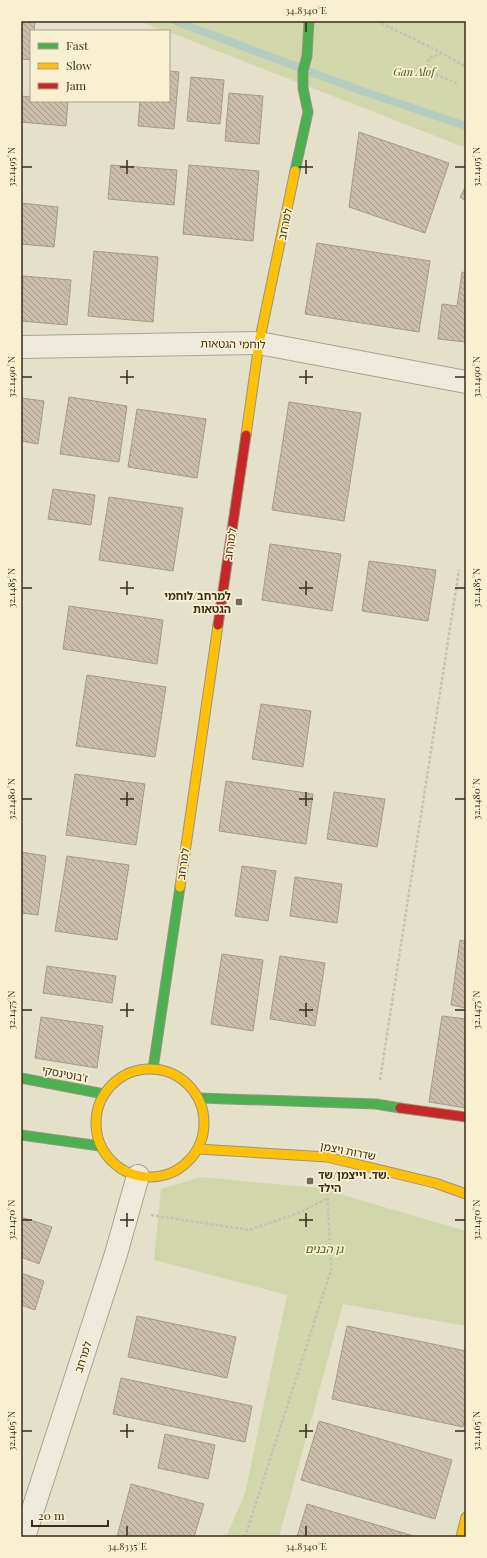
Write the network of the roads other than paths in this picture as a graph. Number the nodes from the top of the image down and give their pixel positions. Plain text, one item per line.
1 (309, 21) edge
2 (260, 343) junction
3 (21, 348) edge
4 (466, 382) edge
5 (153, 1069) junction
6 (21, 1078) edge
7 (104, 1094) junction
8 (198, 1098) junction
9 (466, 1117) edge
10 (21, 1135) edge
11 (100, 1146) junction
12 (198, 1149) junction
13 (138, 1176) junction
14 (466, 1194) edge
15 (466, 1517) edge
16 (24, 1537) edge
17 (461, 1537) edge

1 - 2 street, למרחב
2 - 3 street, לוחמי הגטאות
2 - 4 street, לוחמי הגטאות
2 - 5 street, למרחב
5 - 7 street
5 - 8 street
6 - 7 street, ז'בוטינסקי
7 - 11 street
8 - 9 street
8 - 12 street
10 - 11 street
11 - 13 street
12 - 13 street
12 - 14 street, שדרות ויצמן
13 - 16 street, למרחב
15 - 17 street

